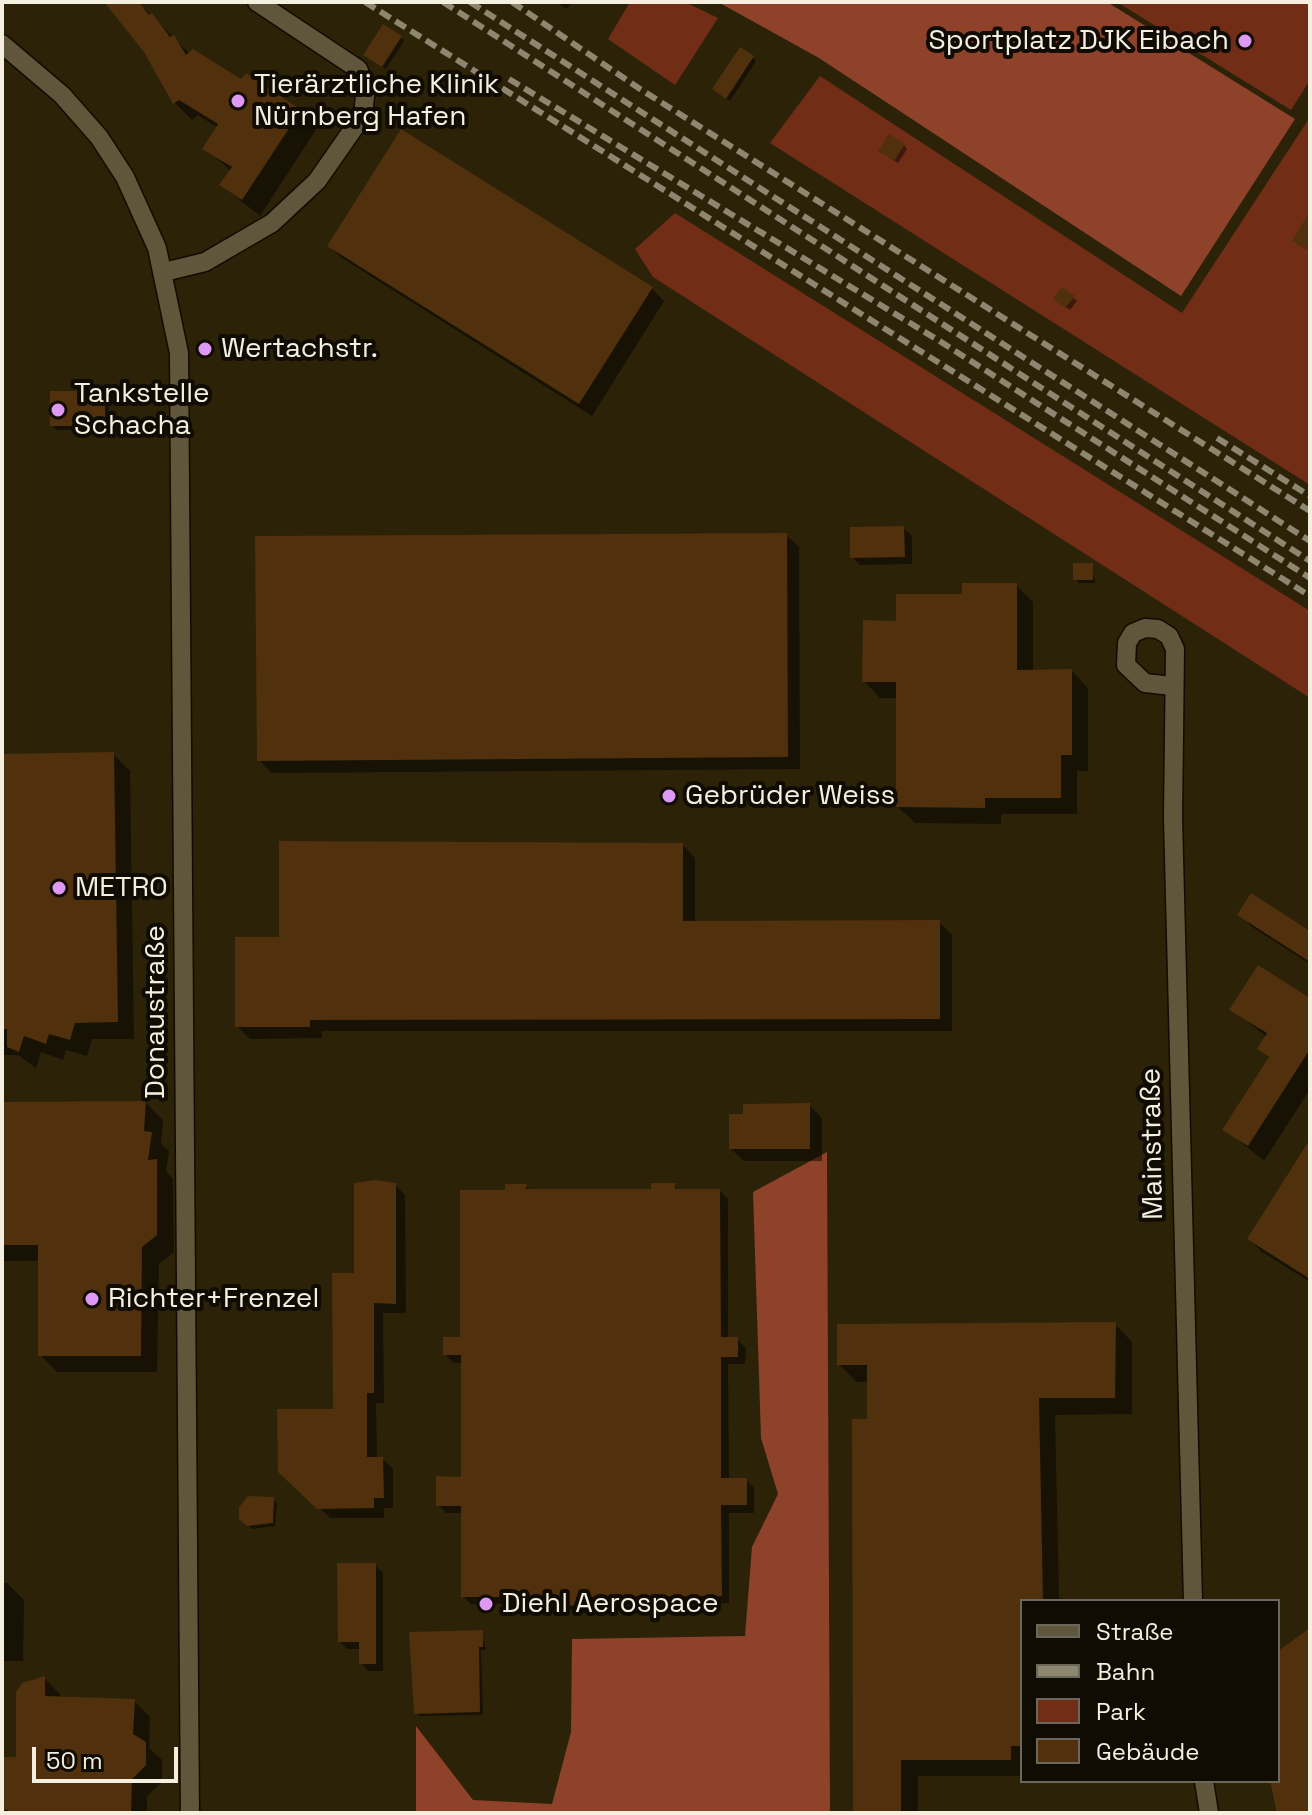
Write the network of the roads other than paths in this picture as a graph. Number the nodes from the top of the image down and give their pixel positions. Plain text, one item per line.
1 (257, 2) edge
2 (2, 44) edge
3 (2, 55) edge
4 (27, 65) junction
5 (164, 272) junction
6 (1172, 686) dead end
7 (1193, 1599) edge
8 (1204, 1783) edge
9 (190, 1813) edge
10 (1209, 1813) edge

1 - 5 street
2 - 4 street, Donaustraße
3 - 4 street, Donaustraße
4 - 5 street, Donaustraße
5 - 9 street, Donaustraße
6 - 7 street, Mainstraße
8 - 10 street

